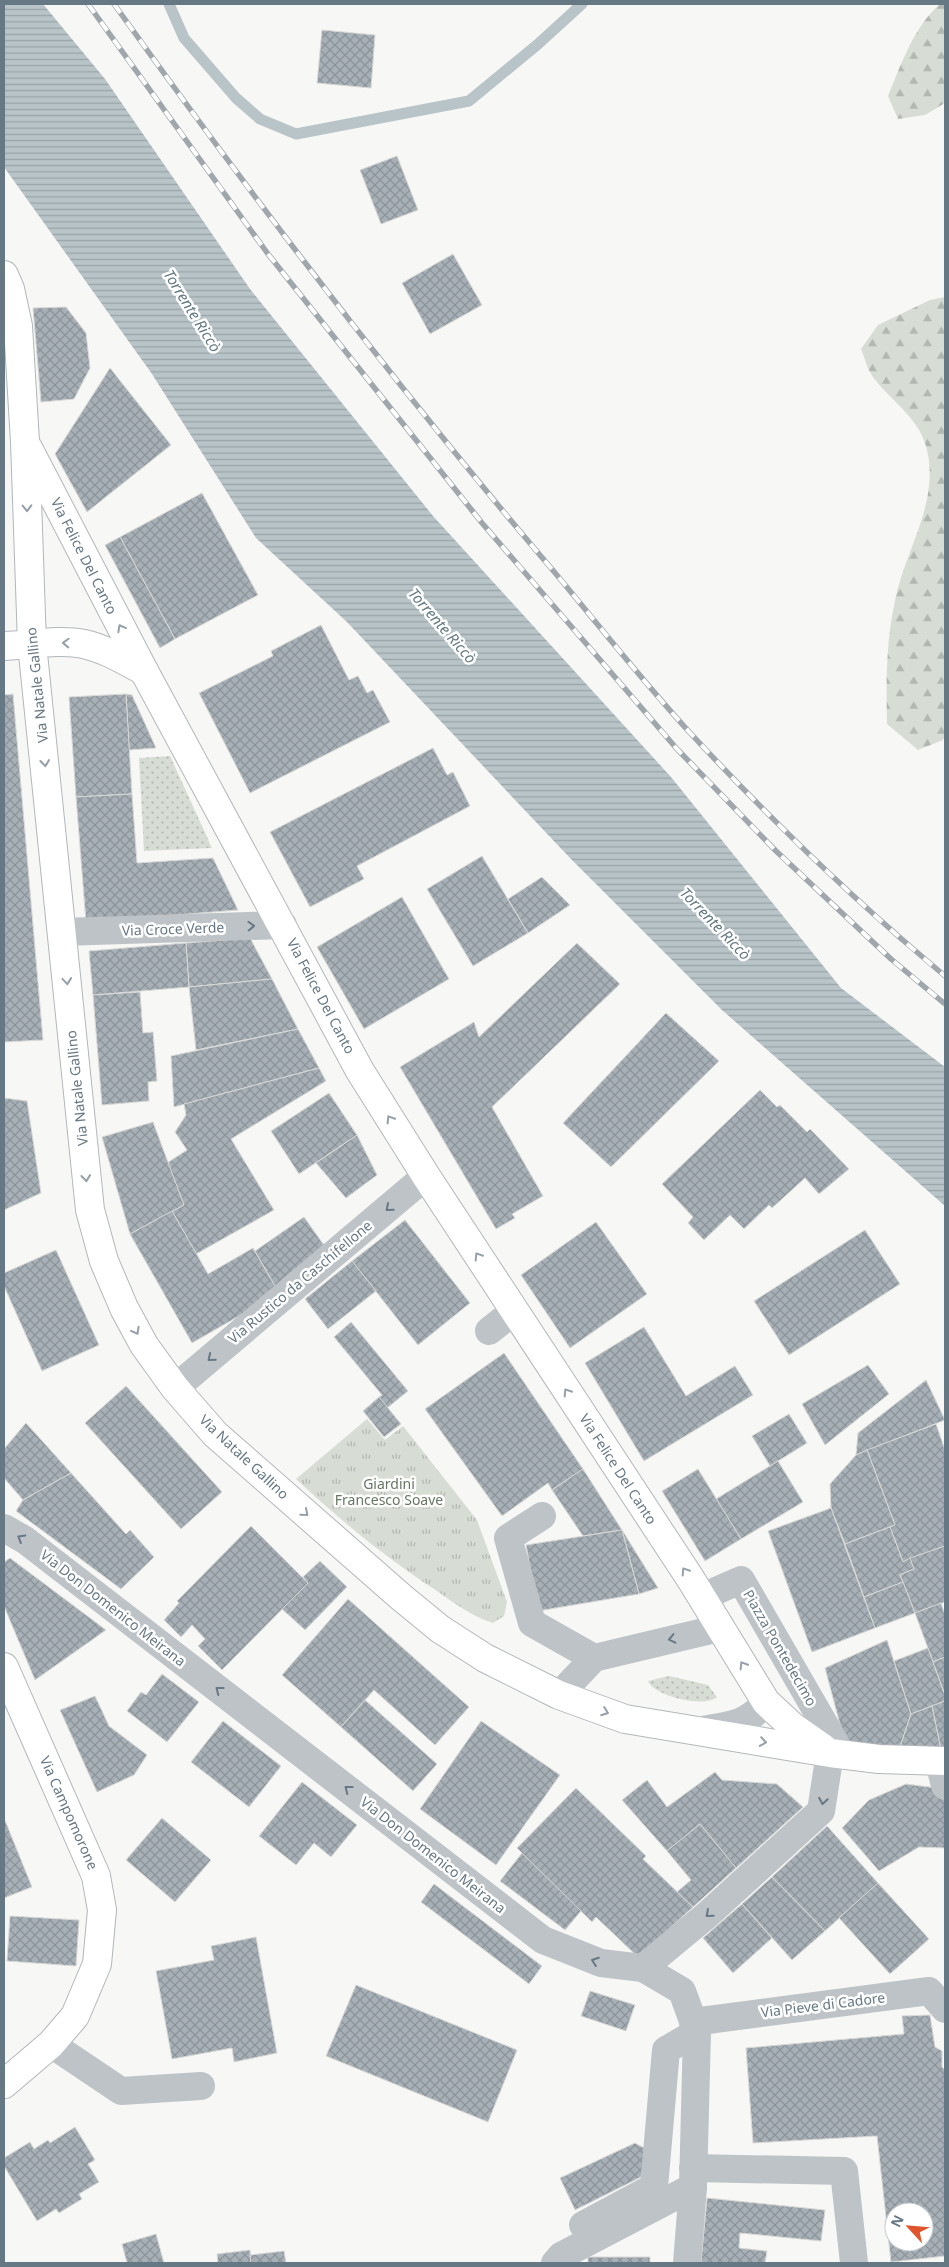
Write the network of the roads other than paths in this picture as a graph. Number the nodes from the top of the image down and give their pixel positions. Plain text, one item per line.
1 (4, 275) edge
2 (25, 442) junction
3 (32, 644) junction
4 (4, 646) edge
5 (144, 671) junction
6 (283, 925) junction
7 (62, 932) junction
8 (426, 1176) junction
9 (514, 1312) junction
10 (489, 1331) dead end
11 (175, 1388) junction
12 (542, 1516) dead end
13 (4, 1528) edge
14 (702, 1597) junction
15 (720, 1628) junction
16 (594, 1658) junction
17 (4, 1667) edge
18 (560, 1695) junction
19 (766, 1702) junction
20 (698, 1731) junction
21 (835, 1753) junction
22 (943, 1769) edge
23 (643, 1968) junction
24 (945, 2009) edge
25 (695, 2027) junction
26 (52, 2044) junction
27 (4, 2084) edge
28 (201, 2086) dead end
29 (693, 2178) junction
30 (583, 2225) dead end
31 (555, 2263) edge
32 (687, 2263) edge
33 (854, 2263) edge

1 - 2 main road, Via Natale Gallino
2 -> 3 main road, Via Natale Gallino
5 -> 2 main road, Via Felice Del Canto
3 - 4 main road
5 -> 3 main road
3 -> 7 main road, Via Natale Gallino
5 - 6 main road, Via Felice Del Canto
7 -> 6 street, Via Croce Verde
8 -> 6 main road, Via Felice Del Canto
7 -> 11 main road, Via Natale Gallino
9 -> 8 main road, Via Felice Del Canto
8 -> 11 street, Via Rustico da Caschifellone
9 - 10 street
14 -> 9 main road, Via Felice Del Canto
11 -> 18 main road, Via Natale Gallino
12 - 16 street
23 -> 13 street, Via Don Domenico Meirana
14 - 15 main road, Via Felice Del Canto
14 - 21 street, Piazza Pontedecimo
15 -> 16 street
19 -> 15 main road
16 - 18 street
17 - 26 main road, Via Campomorone
18 -> 20 main road
19 - 20 street
19 - 21 main road
20 -> 21 main road
21 - 22 main road
21 -> 23 street
23 - 25 street
24 - 25 street, Via Pieve di Cadore
25 - 29 street
25 - 30 street, Via Pieve di Cadore
26 - 27 main road, Via Campomorone
26 - 28 street
29 - 31 street
29 - 32 street
29 - 33 street

